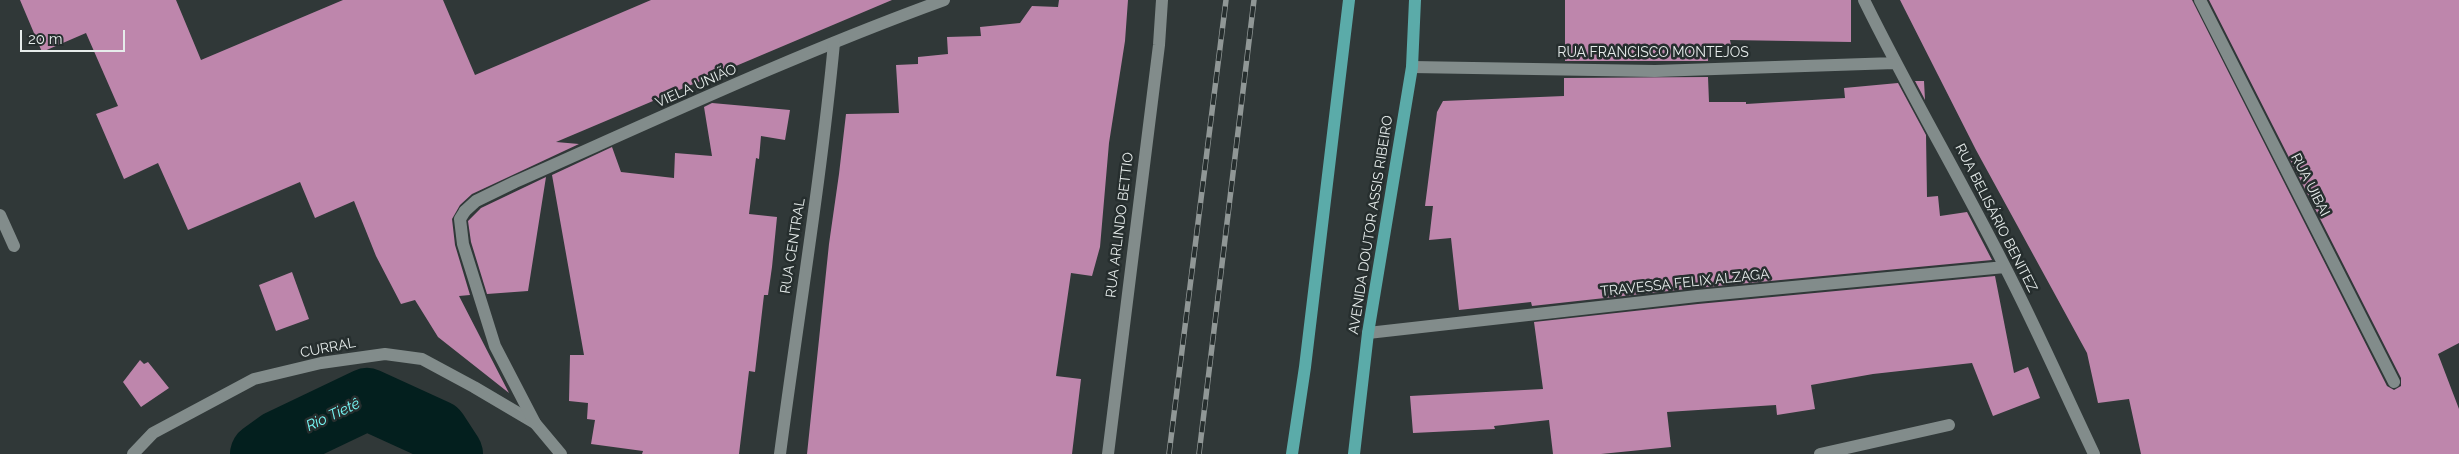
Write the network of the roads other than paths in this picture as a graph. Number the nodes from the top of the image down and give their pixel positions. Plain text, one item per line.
1 (944, 0) edge
2 (1162, 0) edge
3 (1349, 0) edge
4 (1416, 0) edge
5 (1864, 0) edge
6 (2200, 0) edge
7 (834, 43) junction
8 (1895, 63) junction
9 (1412, 67) junction
10 (0, 214) edge
11 (14, 246) dead end
12 (2005, 267) junction
13 (1368, 333) junction
14 (2394, 382) dead end
15 (535, 423) junction
16 (1948, 426) dead end
17 (133, 454) edge
18 (561, 454) edge
19 (780, 454) edge
20 (1108, 454) edge
21 (1292, 454) edge
22 (1354, 454) edge
23 (1820, 454) edge
24 (2094, 454) edge

1 - 7 street, VIELA UNIÃO
2 - 20 street, RUA ARLINDO BETTIO
3 - 21 main road
4 - 9 main road, AVENIDA DOUTOR ASSIS RIBEIRO
5 - 8 street, RUA BELISÁRIO BENITEZ
6 - 14 street, RUA UIBAI
7 - 15 street, VIELA UNIÃO
7 - 19 street, RUA CENTRAL
8 - 9 street, RUA FRANCISCO MONTEJOS
8 - 12 street, RUA BELISÁRIO BENITEZ
9 - 13 main road, AVENIDA DOUTOR ASSIS RIBEIRO
10 - 11 street
12 - 13 street, TRAVESSA FELIX ALZAGA
12 - 24 street, RUA BELISÁRIO BENITEZ
13 - 22 main road, AVENIDA DOUTOR ASSIS RIBEIRO
15 - 17 street, CURRAL
15 - 18 street
16 - 23 street

